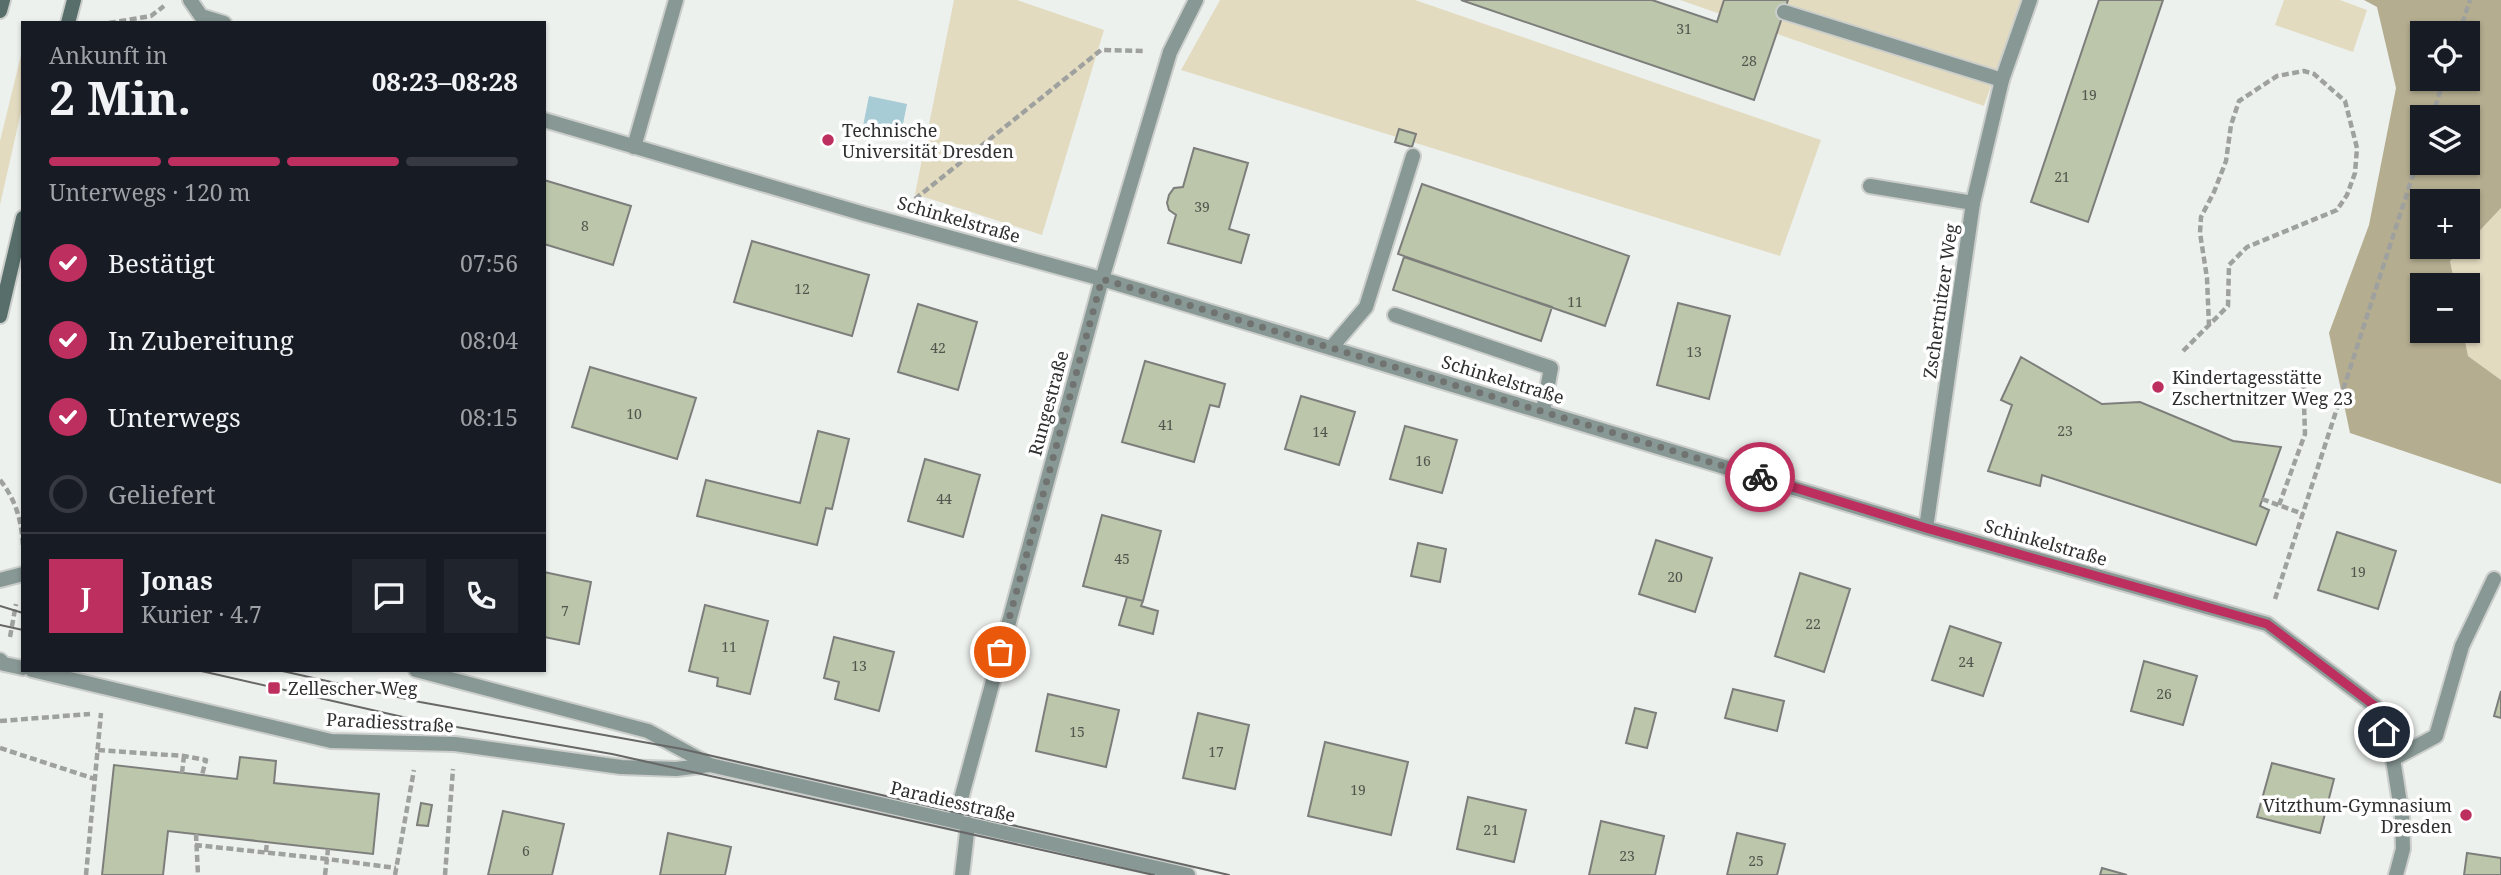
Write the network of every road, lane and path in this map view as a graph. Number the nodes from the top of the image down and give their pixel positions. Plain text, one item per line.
1 (3, 0) edge
2 (74, 0) edge
3 (171, 0) edge
4 (190, 0) edge
5 (676, 0) edge
6 (1196, 0) edge
7 (2030, 0) edge
8 (2470, 0) edge
9 (0, 11) edge
10 (1784, 12) dead end
11 (69, 21) edge
12 (121, 21) edge
13 (217, 21) edge
14 (2463, 21) edge
15 (1170, 52) junction
16 (2002, 80) junction
17 (546, 121) edge
18 (634, 147) junction
19 (1413, 156) dead end
20 (2413, 175) edge
21 (1870, 186) dead end
22 (1973, 203) junction
23 (885, 218) junction
24 (21, 227) edge
25 (1102, 279) junction
26 (1395, 314) dead end
27 (0, 316) edge
28 (2209, 326) junction
29 (1331, 348) junction
30 (2183, 351) dead end
31 (2303, 373) dead end
32 (1543, 411) junction
33 (0, 480) edge
34 (2262, 499) dead end
35 (2279, 505) junction
36 (2303, 514) junction
37 (21, 522) edge
38 (1926, 528) junction
39 (21, 575) edge
40 (2494, 579) dead end
41 (0, 580) edge
42 (18, 598) dead end
43 (2267, 624) junction
44 (9, 641) dead end
45 (0, 660) edge
46 (21, 668) edge
47 (40, 672) edge
48 (424, 672) edge
49 (101, 713) dead end
50 (412, 742) junction
51 (455, 744) junction
52 (0, 748) edge
53 (98, 751) junction
54 (184, 756) junction
55 (2393, 759) junction
56 (710, 765) junction
57 (182, 773) dead end
58 (202, 775) dead end
59 (96, 779) junction
60 (961, 822) junction
61 (196, 834) dead end
62 (267, 842) dead end
63 (195, 845) junction
64 (328, 849) dead end
65 (266, 852) junction
66 (327, 859) junction
67 (396, 868) junction
68 (86, 875) edge
69 (198, 875) edge
70 (325, 875) edge
71 (395, 875) edge
72 (444, 875) edge
73 (962, 875) edge
74 (1188, 875) edge
75 (2396, 875) edge

1 - 9 main road
2 - 11 main road
3 - 12 path
4 - 13 street
5 - 18 street
6 - 15 street, Rungestraße
7 - 16 street, Zschertnitzer Weg
8 - 14 path
10 - 16 street
15 - 23 path
15 - 25 street, Rungestraße
16 - 22 street, Zschertnitzer Weg
17 - 18 street, Schinkelstraße
18 - 23 street, Schinkelstraße
19 - 29 street
20 - 36 path
21 - 22 street
22 - 38 street, Zschertnitzer Weg
23 - 25 street, Schinkelstraße
24 - 27 main road
25 - 29 street, Schinkelstraße
25 - 60 street, Rungestraße
26 - 32 street
28 - 28 path
28 - 30 path
29 - 32 street, Schinkelstraße
31 - 35 path
32 - 38 street, Schinkelstraße
33 - 37 path
34 - 35 path
35 - 36 path
36 - 43 path
38 - 43 street, Schinkelstraße
39 - 41 street
40 - 55 street
42 - 44 path
43 - 55 street, Schinkelstraße
45 - 46 street
47 - 50 street, Paradiesstraße
48 - 56 street, Paradiesstraße
49 - 53 path
50 - 51 street, Paradiesstraße
50 - 67 path
51 - 56 street, Paradiesstraße
51 - 72 path
52 - 59 path
53 - 54 path
53 - 59 path
54 - 57 path
54 - 58 path
55 - 75 street, Schinkelstraße
56 - 60 street, Paradiesstraße
59 - 68 path
60 - 73 street, Rungestraße
60 - 74 street, Paradiesstraße
61 - 63 path
62 - 65 path
63 - 65 path
63 - 69 path
64 - 66 path
65 - 66 path
66 - 67 path
66 - 70 path
67 - 71 path

